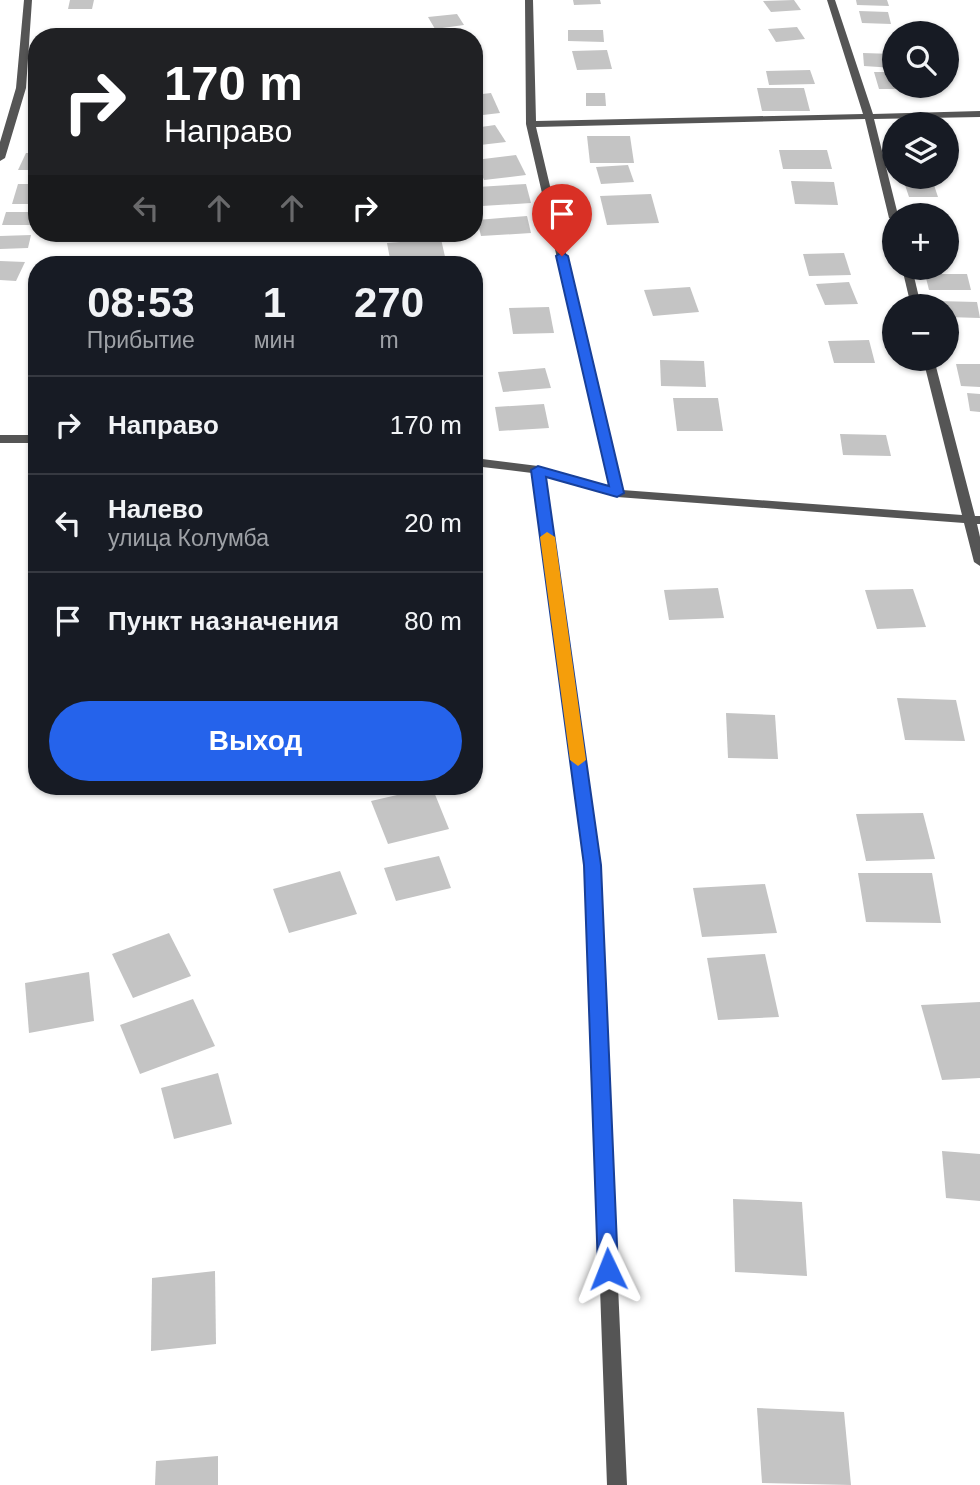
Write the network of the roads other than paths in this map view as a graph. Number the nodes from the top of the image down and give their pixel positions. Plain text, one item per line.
1 (28, 0) edge
2 (529, 0) edge
3 (831, 0) edge
4 (980, 114) edge
5 (869, 117) junction
6 (531, 124) junction
7 (0, 158) edge
8 (890, 203) edge
9 (932, 371) edge
10 (0, 439) edge
11 (28, 439) edge
12 (483, 464) edge
13 (538, 470) junction
14 (617, 493) junction
15 (975, 520) edge
16 (980, 562) edge
17 (617, 1485) edge

1 - 7 street
2 - 6 street
3 - 5 street
4 - 5 street
5 - 6 street
5 - 8 street
6 - 14 street
9 - 15 street
10 - 11 street
12 - 13 street
13 - 14 street
13 - 17 street
14 - 15 street
15 - 16 street

